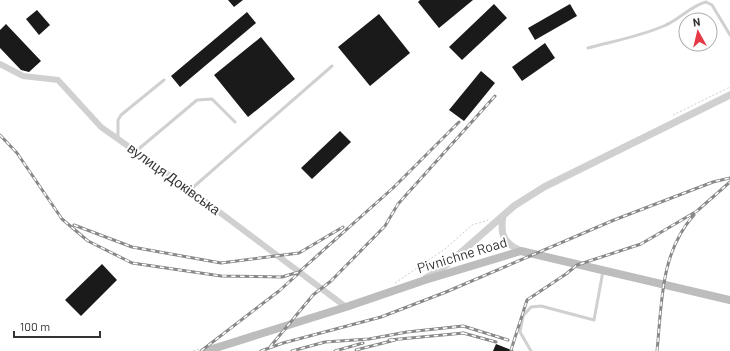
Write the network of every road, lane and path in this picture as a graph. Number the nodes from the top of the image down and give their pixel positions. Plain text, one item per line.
1 (730, 34) edge
2 (588, 48) dead end
3 (0, 64) edge
4 (332, 66) dead end
5 (164, 80) dead end
6 (730, 87) edge
7 (730, 95) edge
8 (690, 107) dead end
9 (235, 122) dead end
10 (118, 139) junction
11 (135, 152) junction
12 (190, 190) junction
13 (503, 216) junction
14 (489, 220) dead end
15 (521, 251) junction
16 (603, 271) junction
17 (425, 280) junction
18 (391, 286) dead end
19 (730, 300) edge
20 (346, 307) junction
21 (206, 351) edge
22 (531, 351) edge

1 - 2 lane
3 - 10 street, вулиця Доківська
4 - 12 lane
5 - 10 lane
6 - 8 path
7 - 13 street
9 - 11 lane
10 - 11 street, вулиця Доківська
11 - 12 street, вулиця Доківська
12 - 20 street, вулиця Доківська
13 - 15 street
13 - 17 street
14 - 18 path
15 - 16 main road, Pivnichne Road
15 - 17 main road, Pivnichne Road
16 - 19 main road, Pivnichne Road
16 - 22 lane
17 - 20 main road, Pivnichne Road
20 - 21 main road, Pivnichne Road

